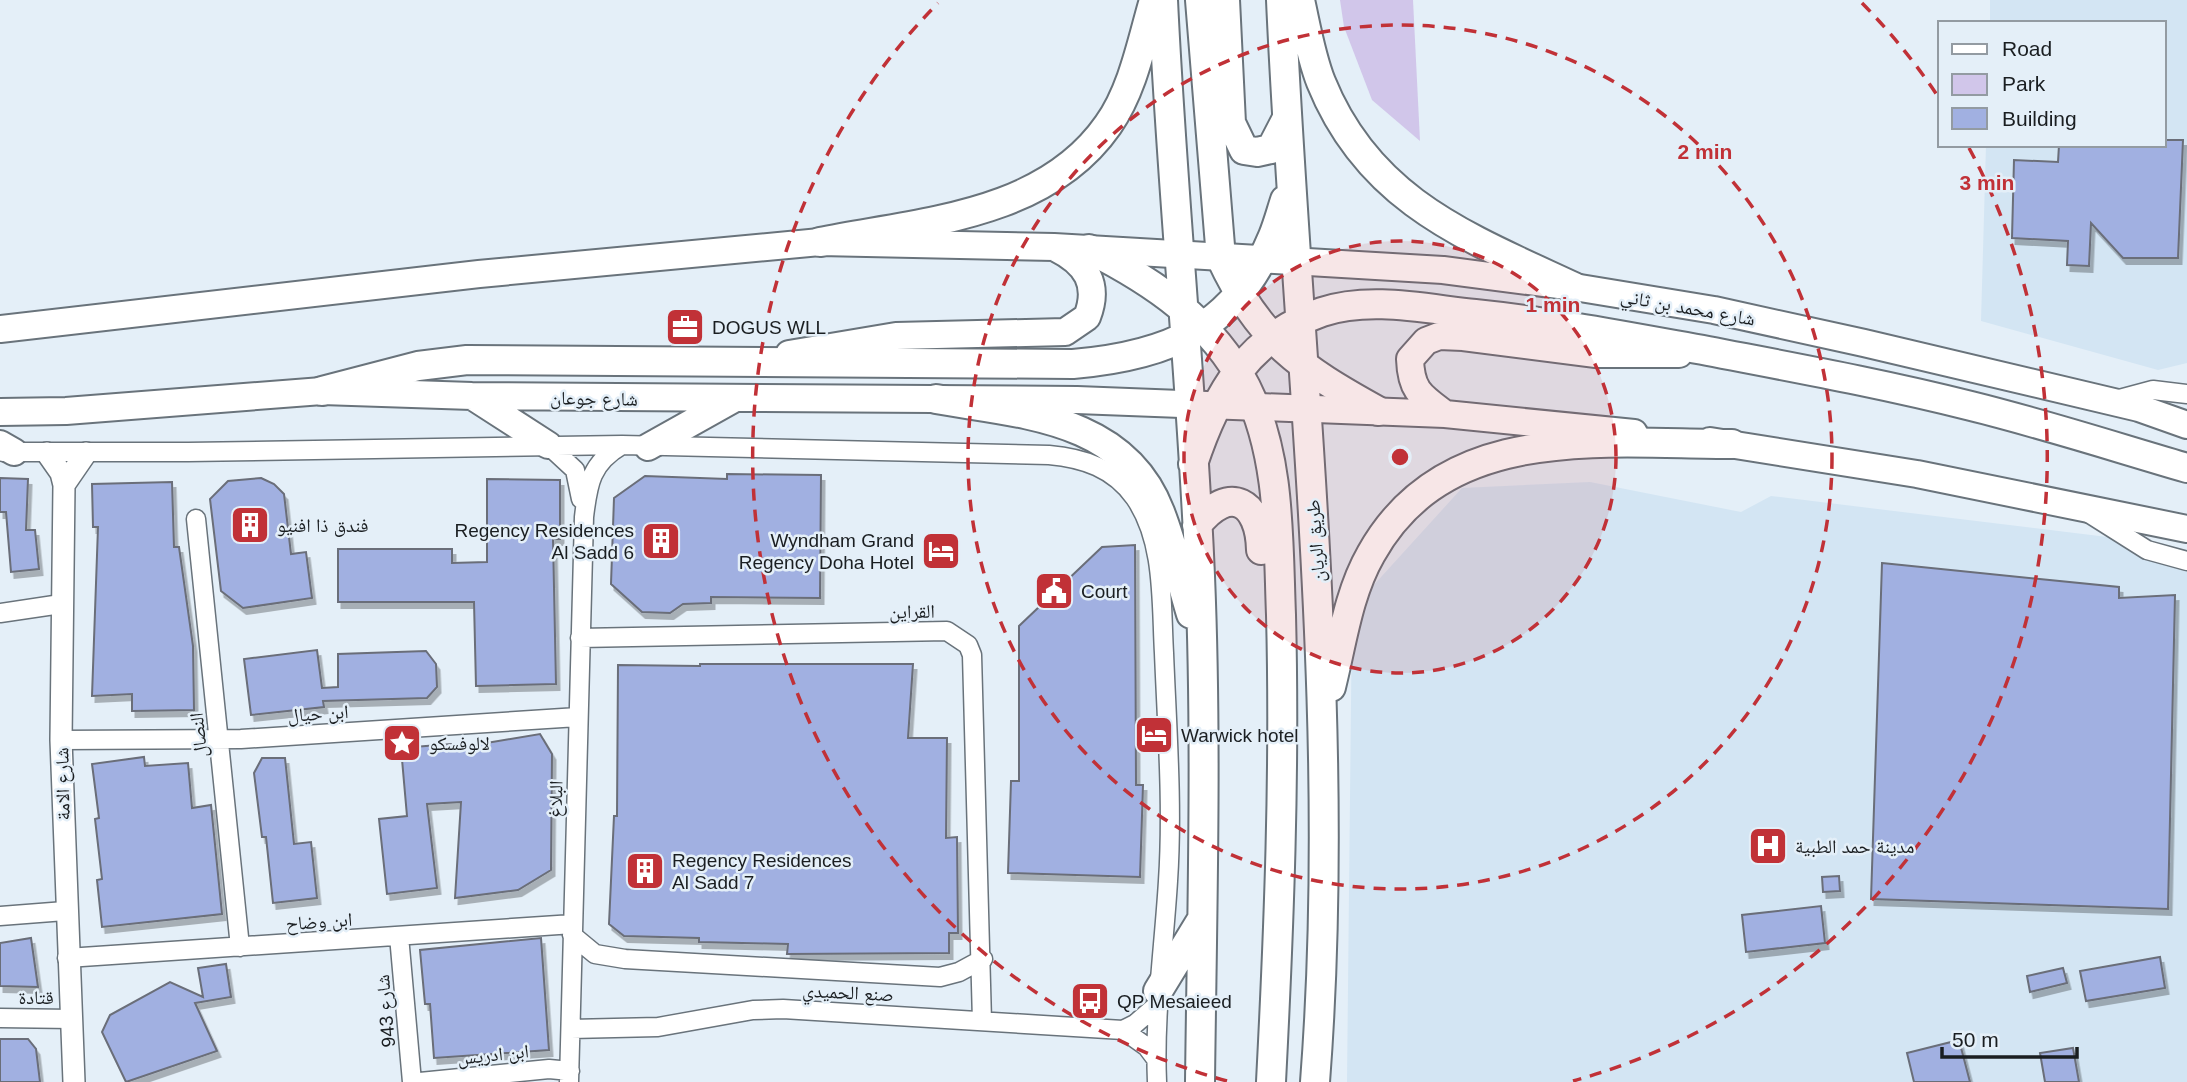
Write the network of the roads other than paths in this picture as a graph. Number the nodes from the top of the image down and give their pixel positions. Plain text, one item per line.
1 (1154, 0) edge
2 (1163, 0) edge
3 (1200, 0) edge
4 (1225, 0) edge
5 (1281, 0) edge
6 (1300, 0) edge
7 (1286, 120) junction
8 (1290, 188) junction
9 (820, 242) junction
10 (1054, 247) junction
11 (1089, 249) junction
12 (1178, 256) junction
13 (1221, 258) junction
14 (1262, 259) junction
15 (1294, 261) junction
16 (1574, 288) junction
17 (1238, 295) junction
18 (1182, 306) junction
19 (1300, 321) junction
20 (0, 329) edge
21 (1194, 333) junction
22 (1271, 338) junction
23 (1720, 354) junction
24 (749, 360) junction
25 (1303, 367) junction
26 (1237, 371) junction
27 (322, 391) junction
28 (2187, 394) edge
29 (472, 396) junction
30 (734, 399) junction
31 (936, 399) junction
32 (2111, 401) junction
33 (1202, 404) junction
34 (1254, 406) junction
35 (1305, 408) junction
36 (1378, 411) junction
37 (0, 412) edge
38 (1445, 414) junction
39 (2187, 425) edge
40 (1732, 444) junction
41 (548, 445) junction
42 (622, 445) junction
43 (648, 447) junction
44 (5, 449) edge
45 (47, 453) junction
46 (86, 453) junction
47 (2187, 468) edge
48 (64, 485) junction
49 (2079, 507) junction
50 (584, 517) junction
51 (196, 519) dead end
52 (1197, 524) junction
53 (2187, 529) edge
54 (2187, 561) edge
55 (61, 604) junction
56 (0, 613) edge
57 (580, 638) junction
58 (1202, 650) junction
59 (578, 717) junction
60 (1322, 723) junction
61 (61, 740) junction
62 (219, 740) junction
63 (1281, 867) junction
64 (65, 911) junction
65 (0, 916) edge
66 (1202, 919) junction
67 (573, 930) junction
68 (399, 936) junction
69 (240, 947) junction
70 (67, 958) junction
71 (983, 959) junction
72 (1157, 998) junction
73 (0, 1018) edge
74 (72, 1018) junction
75 (982, 1021) junction
76 (571, 1029) junction
77 (1123, 1030) junction
78 (1156, 1059) junction
79 (569, 1076) edge
80 (74, 1082) edge
81 (412, 1082) edge
82 (420, 1082) edge
83 (1157, 1082) edge
84 (1200, 1082) edge
85 (1270, 1082) edge
86 (1315, 1082) edge

1 - 9 highway
2 - 12 highway
3 - 13 highway
4 - 7 highway
5 - 7 highway, طريق الريان
6 - 16 highway
7 - 8 highway, طريق الريان
8 - 14 highway
8 - 15 highway, طريق الريان
9 - 10 main road
9 - 20 main road
10 - 11 main road
10 - 24 main road
11 - 12 main road
11 - 18 highway
12 - 13 main road, شارع محمد بن ثاني
12 - 18 highway
13 - 14 main road, شارع محمد بن ثاني
13 - 17 highway
14 - 15 main road, شارع محمد بن ثاني
14 - 17 highway
15 - 16 main road, شارع محمد بن ثاني
15 - 19 highway, طريق الريان
16 - 32 main road, شارع محمد بن ثاني
17 - 21 highway
17 - 22 highway
18 - 21 highway
19 - 22 highway
19 - 23 highway
19 - 25 highway, طريق الريان
21 - 24 highway
21 - 26 highway
21 - 33 highway
22 - 25 highway
22 - 26 highway
23 - 38 main road
23 - 47 highway
24 - 27 highway
25 - 35 highway, طريق الريان
25 - 36 highway
26 - 33 highway
26 - 34 highway
27 - 29 main road, شارع جوعان
27 - 37 main road, شارع جوعان
28 - 32 street
29 - 30 main road, شارع جوعان
29 - 41 main road
30 - 31 main road, شارع جوعان
30 - 43 main road
31 - 33 main road, شارع جوعان
31 - 58 highway
32 - 39 main road, شارع محمد بن ثاني
33 - 34 main road
33 - 52 highway
34 - 35 main road
34 - 63 highway
35 - 36 main road
35 - 60 highway, طريق الريان
36 - 38 main road
38 - 40 main road
40 - 49 main road
40 - 60 highway
41 - 42 street
41 - 46 street
41 - 50 street, البلاغ
42 - 43 street
42 - 50 street, البلاغ
43 - 72 street
44 - 45 street
45 - 46 street
45 - 48 street, شارع الامة
46 - 48 street
48 - 55 street, شارع الامة
49 - 53 main road
49 - 54 street
50 - 57 street, البلاغ
51 - 62 street, النصال
52 - 58 highway
52 - 63 highway
55 - 56 street
55 - 61 street, شارع الامة
57 - 59 street, البلاغ
57 - 71 street, القراين
58 - 66 highway
59 - 62 street, ابن حيال
59 - 67 street, البلاغ
60 - 86 highway, طريق الريان
61 - 62 street, ابن حيال
61 - 64 street, شارع الامة
62 - 69 street, النصال
63 - 85 highway
64 - 65 street
64 - 70 street, شارع الامة
66 - 72 highway
66 - 84 highway
67 - 68 street, ابن وضاح
67 - 71 street
67 - 76 street, البلاغ
68 - 69 street, ابن وضاح
68 - 81 street, شارع 943
69 - 70 street, ابن وضاح
70 - 74 street, شارع الامة
71 - 75 street, القراين
72 - 77 street
72 - 78 street
73 - 74 street, قتادة
74 - 80 street, شارع الامة
75 - 76 street, صنع الحميدي
75 - 77 street, صنع الحميدي
76 - 79 street, البلاغ
77 - 78 street
78 - 83 street
79 - 82 street, ابن ادريس

